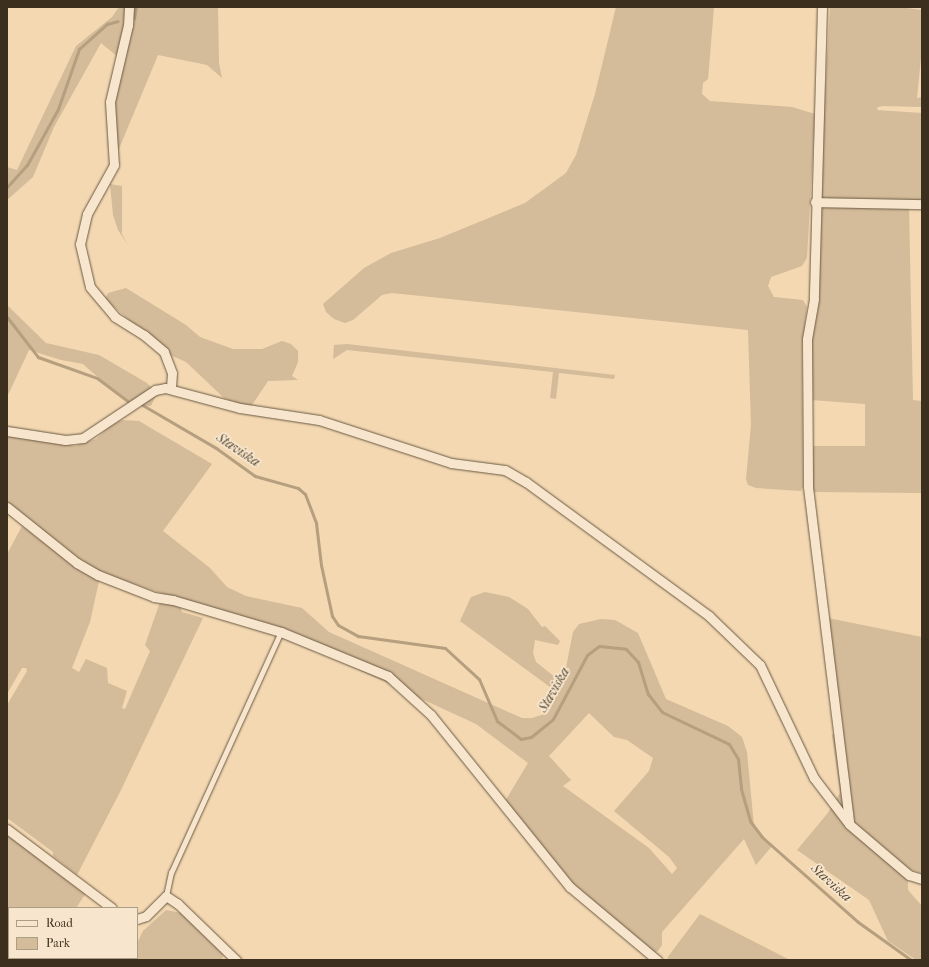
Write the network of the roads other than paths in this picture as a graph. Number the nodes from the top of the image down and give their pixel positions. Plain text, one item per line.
1 (129, 7) edge
2 (822, 7) edge
3 (815, 202) junction
4 (922, 204) edge
5 (172, 389) junction
6 (7, 431) edge
7 (7, 506) edge
8 (281, 632) junction
9 (849, 824) junction
10 (7, 829) edge
11 (922, 880) edge
12 (166, 896) junction
13 (111, 907) edge
14 (138, 919) edge
15 (236, 960) edge
16 (657, 960) edge

1 - 5 street
2 - 3 street
3 - 4 street
3 - 9 street
5 - 6 street
5 - 9 street
7 - 8 street
8 - 12 lane
8 - 16 street
9 - 11 street
10 - 13 street
12 - 14 street
12 - 15 street

